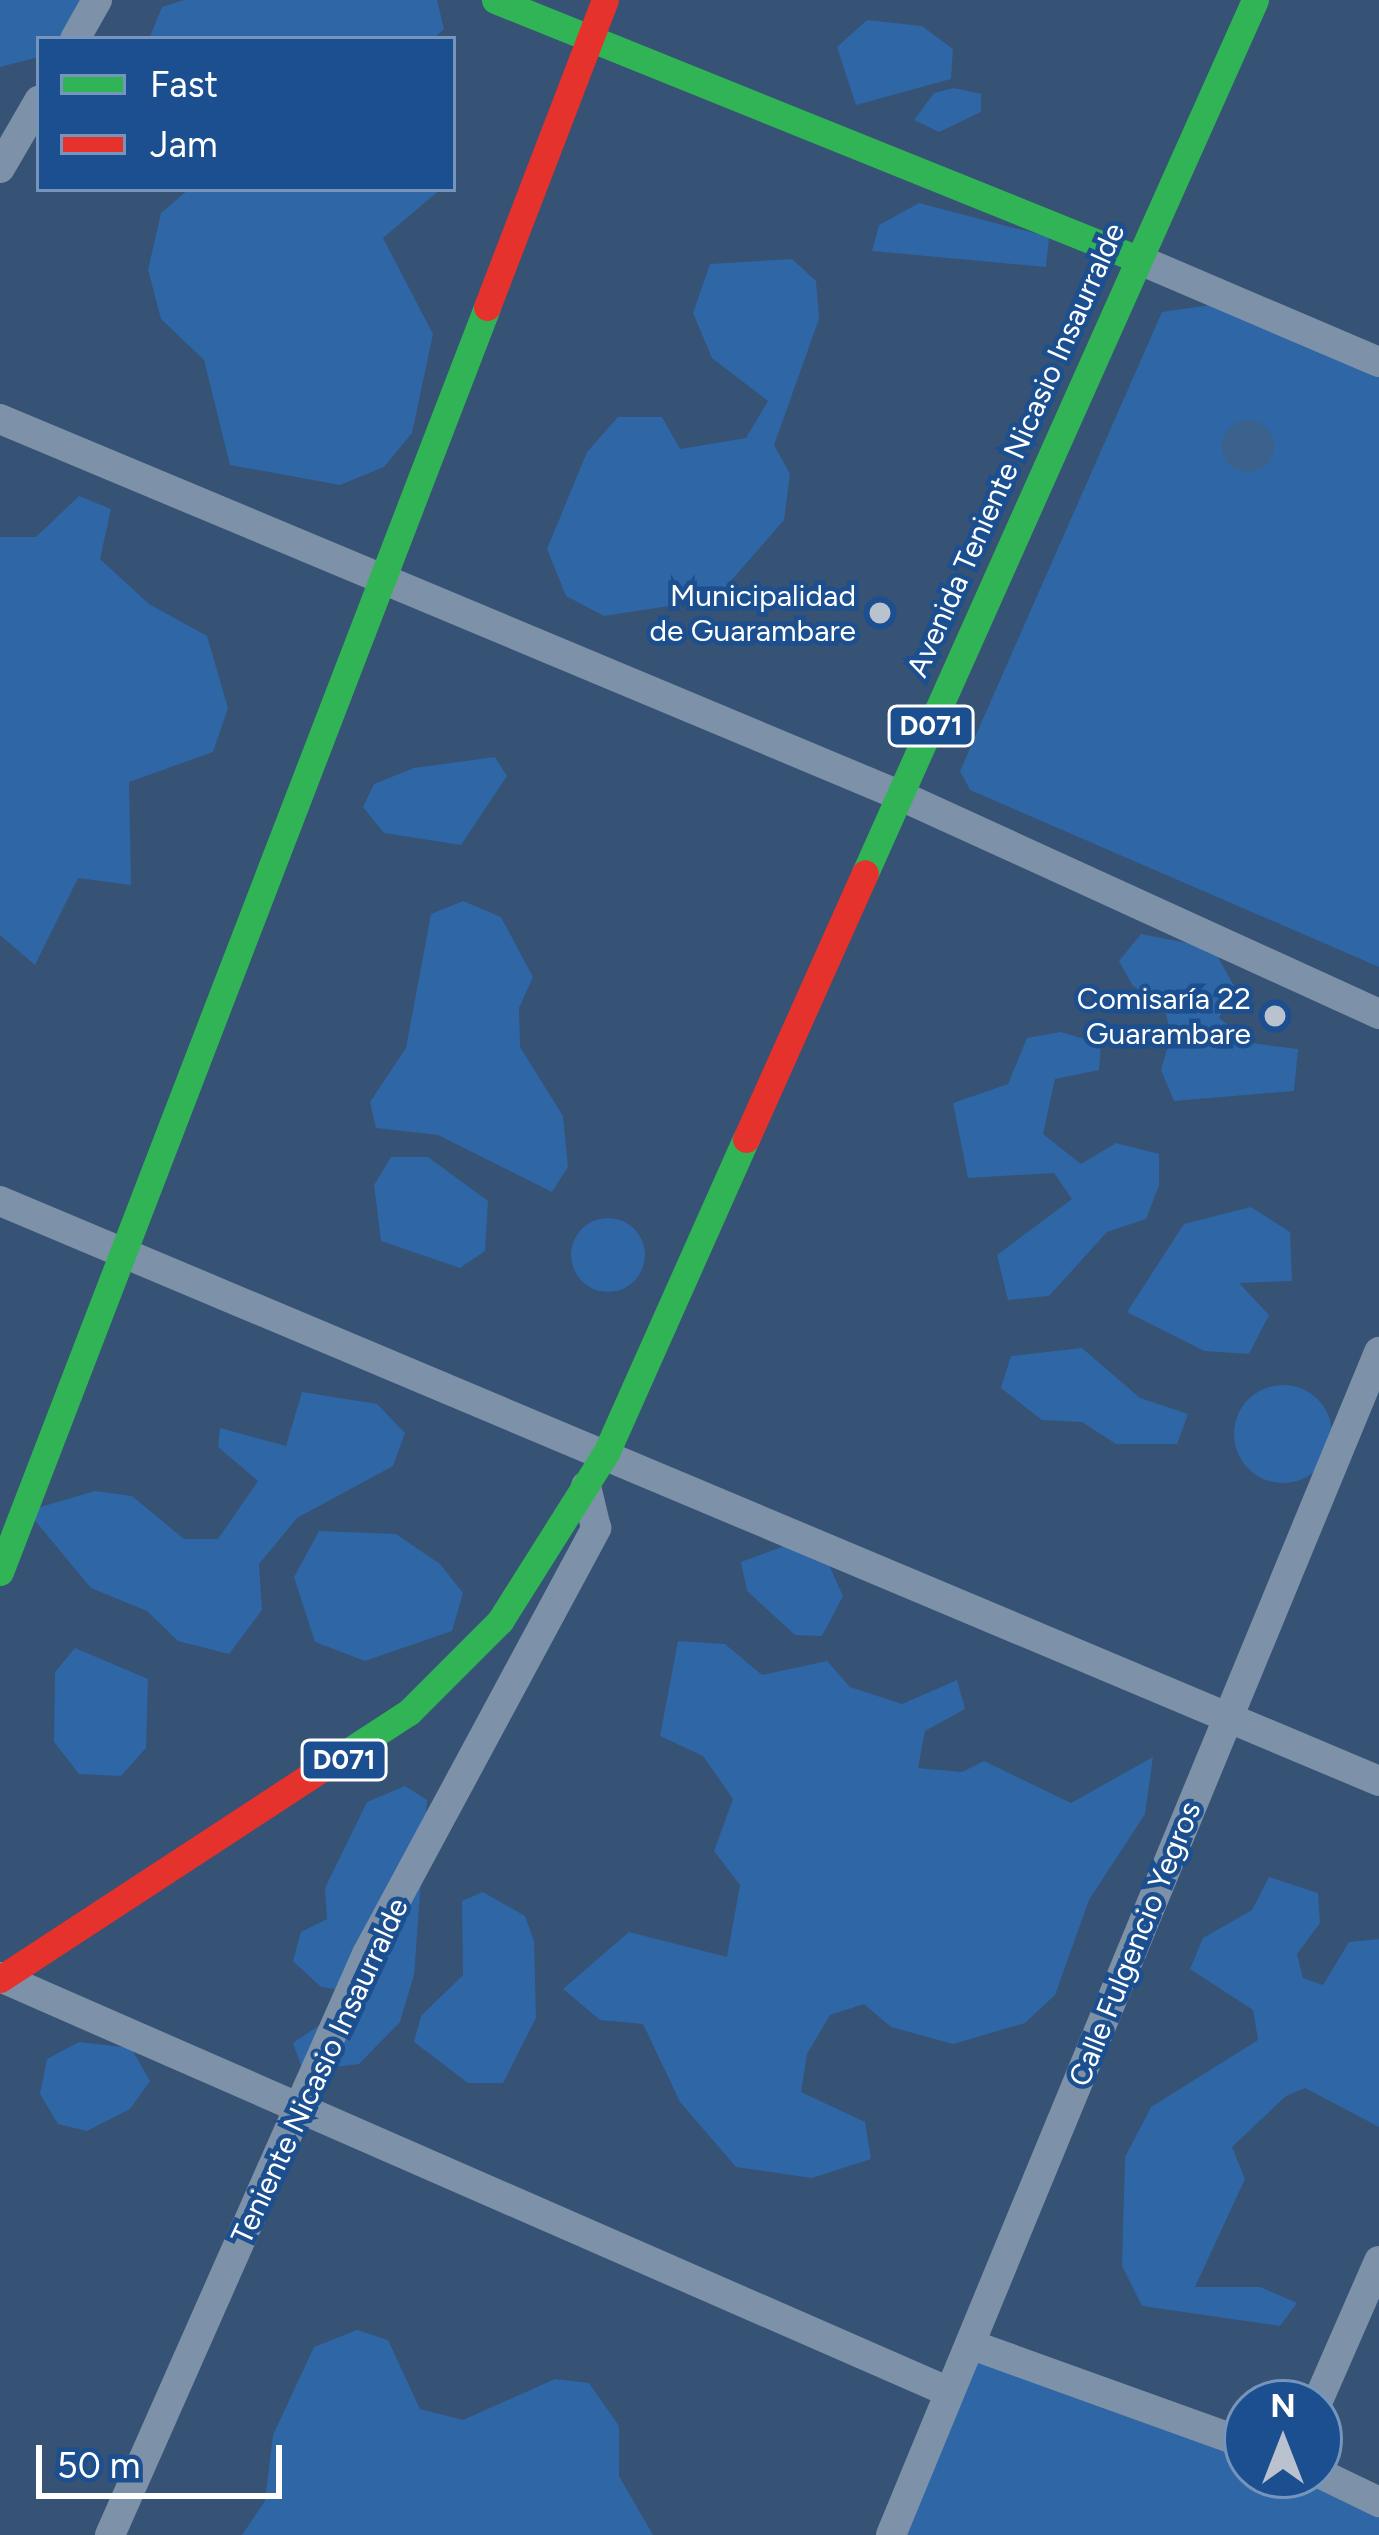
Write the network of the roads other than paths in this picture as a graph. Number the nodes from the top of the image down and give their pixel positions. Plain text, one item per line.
1 (97, 0) edge
2 (495, 0) edge
3 (605, 0) edge
4 (1255, 0) edge
5 (77, 36) edge
6 (590, 38) junction
7 (36, 106) edge
8 (0, 168) edge
9 (1135, 258) junction
10 (1379, 362) edge
11 (0, 419) edge
12 (388, 578) junction
13 (899, 795) junction
14 (1379, 1014) edge
15 (0, 1202) edge
16 (120, 1252) junction
17 (1379, 1352) edge
18 (606, 1453) junction
19 (586, 1486) junction
20 (0, 1572) edge
21 (1226, 1721) junction
22 (1379, 1781) edge
23 (0, 1978) edge
24 (300, 2114) junction
25 (1379, 2261) edge
26 (972, 2344) junction
27 (1327, 2379) edge
28 (949, 2392) junction
29 (1223, 2435) edge
30 (1343, 2485) edge
31 (1379, 2502) edge
32 (110, 2535) edge
33 (891, 2535) edge

1 - 5 street
2 - 6 main road
3 - 6 main road
4 - 9 main road, Avenida Teniente Nicasio Insaurralde / D071
6 - 9 main road
6 - 12 main road
7 - 8 street
9 - 10 street
9 - 13 main road, Avenida Teniente Nicasio Insaurralde / D071
11 - 12 street
12 - 13 street
12 - 16 main road
13 - 14 street
13 - 18 main road, Avenida Teniente Nicasio Insaurralde / D071
15 - 16 street
16 - 18 street
16 - 20 main road
17 - 21 street, Calle Fulgencio Yegros
18 - 19 main road, D071
18 - 21 street
19 - 23 main road, D071
19 - 24 street, Teniente Nicasio Insaurralde
21 - 22 street
21 - 26 street, Calle Fulgencio Yegros
23 - 24 street
24 - 28 street
24 - 32 street, Teniente Nicasio Insaurralde
25 - 27 street
26 - 28 street, Calle Fulgencio Yegros
26 - 29 street
28 - 33 street, Calle Fulgencio Yegros
30 - 31 street

